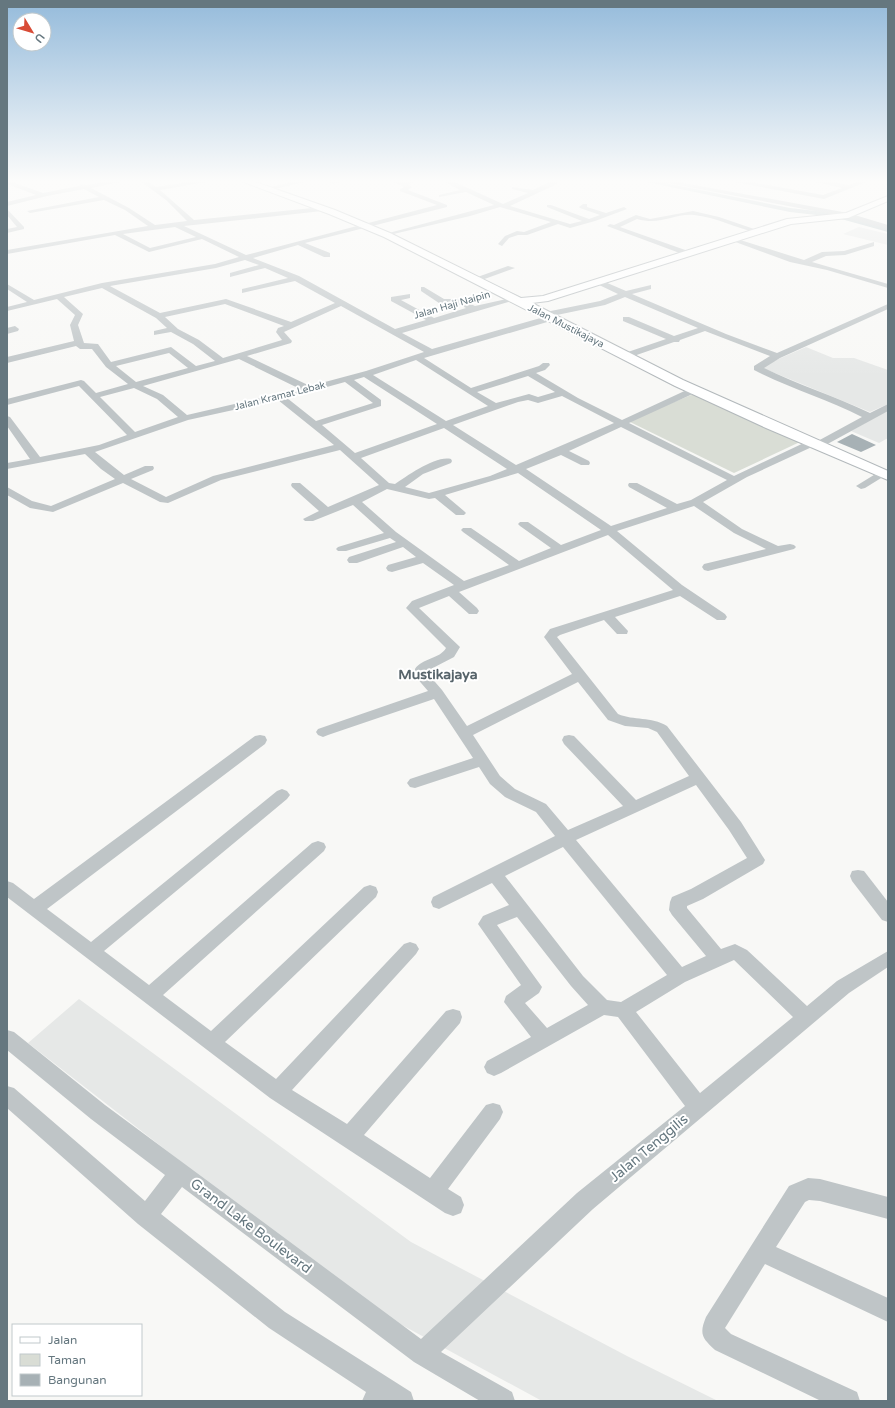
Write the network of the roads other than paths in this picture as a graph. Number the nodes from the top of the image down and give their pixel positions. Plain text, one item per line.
1 (45, 246) edge
2 (139, 246) edge
3 (166, 246) joint
4 (221, 246) edge
5 (287, 246) edge
6 (307, 246) edge
7 (409, 246) edge
8 (665, 246) edge
9 (709, 246) edge
10 (752, 246) edge
11 (867, 246) edge
12 (177, 251) dead end
13 (7, 252) edge
14 (685, 253) junction
15 (326, 255) dead end
16 (247, 258) junction
17 (804, 263) junction
18 (265, 266) junction
19 (511, 268) dead end
20 (233, 275) dead end
21 (857, 277) junction
22 (296, 278) junction
23 (476, 279) junction
24 (598, 281) junction
25 (845, 281) dead end
26 (102, 285) junction
27 (7, 286) edge
28 (888, 286) edge
29 (648, 287) dead end
30 (424, 289) dead end
31 (245, 291) dead end
32 (625, 294) junction
33 (58, 296) junction
34 (407, 296) dead end
35 (544, 299) junction
36 (517, 300) junction
37 (34, 303) junction
38 (342, 304) junction
39 (888, 306) edge
40 (7, 309) edge
41 (474, 309) junction
42 (875, 311) junction
43 (544, 315) junction
44 (160, 316) junction
45 (888, 316) edge
46 (626, 319) dead end
47 (434, 321) junction
48 (293, 326) junction
49 (706, 328) junction
50 (173, 329) junction
51 (396, 332) junction
52 (157, 333) dead end
53 (676, 340) junction
54 (79, 343) junction
55 (430, 352) junction
56 (240, 356) junction
57 (625, 356) junction
58 (777, 356) junction
59 (418, 358) junction
60 (7, 360) edge
61 (221, 361) junction
62 (109, 365) junction
63 (546, 365) dead end
64 (194, 369) junction
65 (528, 372) junction
66 (366, 374) junction
67 (347, 379) junction
68 (134, 385) junction
69 (308, 390) junction
70 (694, 390) junction
71 (470, 391) junction
72 (563, 393) junction
73 (95, 396) junction
74 (280, 397) junction
75 (7, 402) edge
76 (495, 407) junction
77 (888, 407) edge
78 (870, 417) junction
79 (185, 418) junction
80 (7, 419) edge
81 (622, 422) junction
82 (315, 424) junction
83 (444, 424) junction
84 (12, 430) edge
85 (134, 436) junction
86 (815, 444) junction
87 (342, 446) junction
88 (88, 451) junction
89 (561, 451) junction
90 (353, 457) junction
91 (37, 461) junction
92 (447, 461) dead end
93 (585, 464) dead end
94 (7, 466) edge
95 (149, 468) dead end
96 (518, 469) junction
97 (885, 475) edge
98 (125, 480) junction
99 (735, 480) junction
100 (296, 485) dead end
101 (385, 485) junction
102 (633, 485) dead end
103 (861, 486) dead end
104 (397, 488) junction
105 (9, 494) edge
106 (437, 494) junction
107 (356, 501) junction
108 (694, 502) junction
109 (678, 509) junction
110 (327, 512) junction
111 (460, 513) dead end
112 (309, 519) dead end
113 (524, 524) dead end
114 (467, 530) dead end
115 (610, 530) junction
116 (738, 531) junction
117 (392, 534) junction
118 (405, 543) junction
119 (342, 549) dead end
120 (560, 549) junction
121 (758, 556) junction
122 (426, 558) junction
123 (353, 560) dead end
124 (517, 565) junction
125 (708, 567) dead end
126 (392, 568) dead end
127 (463, 586) junction
128 (450, 590) junction
129 (682, 591) junction
130 (473, 611) dead end
131 (607, 616) junction
132 (720, 617) dead end
133 (622, 631) dead end
134 (580, 676) junction
135 (437, 693) junction
136 (323, 732) dead end
137 (465, 733) junction
138 (260, 740) dead end
139 (569, 740) dead end
140 (482, 760) junction
141 (699, 778) junction
142 (415, 783) dead end
143 (282, 795) dead end
144 (633, 807) junction
145 (566, 838) junction
146 (318, 847) dead end
147 (495, 876) junction
148 (858, 876) dead end
149 (9, 892) edge
150 (370, 892) dead end
151 (439, 902) dead end
152 (520, 908) junction
153 (34, 910) junction
154 (888, 915) edge
155 (410, 949) dead end
156 (91, 952) junction
157 (718, 958) junction
158 (888, 958) edge
159 (679, 977) junction
160 (149, 996) junction
161 (602, 1007) junction
162 (622, 1010) junction
163 (453, 1017) dead end
164 (807, 1018) junction
165 (7, 1038) edge
166 (545, 1040) junction
167 (211, 1043) junction
168 (494, 1067) dead end
169 (277, 1092) junction
170 (7, 1095) edge
171 (698, 1107) junction
172 (493, 1112) dead end
173 (349, 1137) junction
174 (180, 1173) junction
175 (433, 1192) junction
176 (453, 1205) dead end
177 (888, 1208) edge
178 (146, 1216) junction
179 (761, 1251) junction
180 (888, 1310) edge
181 (422, 1354) junction
182 (387, 1398) edge
183 (503, 1401) edge
184 (848, 1401) edge

1 - 13 street
2 - 3 street
3 - 12 street
4 - 16 street
5 - 16 street
6 - 15 street
7 - 23 main road, Jalan Mustikajaya
8 - 14 street
9 - 14 main road
10 - 17 street
11 - 17 street
14 - 24 main road
16 - 18 street
16 - 26 street
17 - 21 street
18 - 20 street
18 - 22 street
19 - 23 street
21 - 25 street
21 - 28 street
22 - 31 street
22 - 38 street
23 - 36 main road, Jalan Mustikajaya
24 - 32 street
24 - 35 main road
26 - 33 street
26 - 44 street
27 - 37 street
29 - 32 street, Jalan Kramat Lebak
30 - 41 street
32 - 43 street, Jalan Kramat Lebak
32 - 49 street
33 - 37 street
33 - 54 street
34 - 47 street
35 - 36 main road
35 - 43 main road
36 - 41 street, Jalan Haji Naipin
36 - 43 main road, Jalan Mustikajaya
37 - 40 street
38 - 48 street
38 - 51 street
39 - 42 street
41 - 47 street, Jalan Haji Naipin
42 - 45 street
42 - 58 street
43 - 55 street, Jalan Kramat Lebak
43 - 57 main road, Jalan Mustikajaya
44 - 48 street
44 - 50 street
46 - 53 street
47 - 51 street, Jalan Haji Naipin
48 - 56 street
49 - 53 street
49 - 58 street
50 - 52 street
50 - 61 street
51 - 55 street
53 - 57 street
54 - 60 street
54 - 62 street
55 - 59 street, Jalan Kramat Lebak
56 - 61 street
56 - 69 street
57 - 70 main road, Jalan Mustikajaya
58 - 78 street
59 - 66 street, Jalan Kramat Lebak
59 - 71 street
61 - 64 street
62 - 64 street
62 - 68 street
63 - 65 street
64 - 68 street
65 - 71 street
65 - 72 street
66 - 67 street, Jalan Kramat Lebak
66 - 83 street
67 - 69 street, Jalan Kramat Lebak
67 - 82 street
68 - 73 street
68 - 79 street
69 - 74 street, Jalan Kramat Lebak
70 - 81 street
70 - 86 main road, Jalan Mustikajaya
71 - 76 street
72 - 76 street
72 - 81 street
73 - 75 street
73 - 85 street
74 - 79 street, Jalan Kramat Lebak
74 - 82 street
76 - 83 street
77 - 78 street
78 - 86 street
79 - 85 street, Jalan Kramat Lebak
80 - 84 street
81 - 89 street
81 - 99 street
82 - 87 street
83 - 90 street
83 - 96 street
84 - 91 street
85 - 88 street, Jalan Kramat Lebak
86 - 97 main road, Jalan Mustikajaya
86 - 99 street
87 - 90 street
87 - 98 street
88 - 91 street, Jalan Kramat Lebak
88 - 98 street
89 - 93 street
89 - 96 street
90 - 101 street
91 - 94 street, Jalan Kramat Lebak
92 - 104 street
95 - 98 street
96 - 106 street
96 - 115 street
97 - 103 street
98 - 105 street
99 - 108 street
100 - 110 street
101 - 104 street
101 - 107 street
102 - 109 street
104 - 106 street
106 - 111 street
107 - 110 street
107 - 117 street
108 - 109 street
108 - 116 street
109 - 115 street
110 - 112 street
113 - 120 street
114 - 124 street
115 - 120 street
115 - 129 street
116 - 121 street
116 - 121 street
117 - 118 street
117 - 119 street
118 - 122 street
118 - 123 street
120 - 124 street
121 - 125 street
122 - 126 street
122 - 127 street
124 - 127 street
127 - 128 street
128 - 130 street
128 - 135 street
129 - 131 street
129 - 132 street
131 - 133 street
131 - 134 street
134 - 137 street
134 - 141 street
135 - 136 street
135 - 137 street
137 - 140 street
138 - 153 street
139 - 144 street
140 - 142 street
140 - 145 street
141 - 144 street
141 - 157 street
143 - 156 street
144 - 145 street
145 - 147 street
145 - 159 street
146 - 160 street
147 - 151 street
147 - 152 street
148 - 154 street
149 - 153 street
150 - 167 street
152 - 161 street
152 - 166 street
153 - 156 street
155 - 169 street
156 - 160 street
157 - 159 street
157 - 164 street
158 - 164 street, Jalan Tenggilis
159 - 162 street
160 - 167 street
161 - 162 street
161 - 166 street
162 - 171 street
163 - 173 street
164 - 171 street, Jalan Tenggilis
165 - 174 street, Grand Lake Boulevard
166 - 168 street
167 - 169 street
169 - 173 street
170 - 178 street
171 - 181 street, Jalan Tenggilis
172 - 175 street
173 - 175 street
174 - 178 street
174 - 181 street, Grand Lake Boulevard
175 - 176 street
177 - 179 street
178 - 182 street
179 - 180 street
179 - 184 street
181 - 183 street, Grand Lake Boulevard

